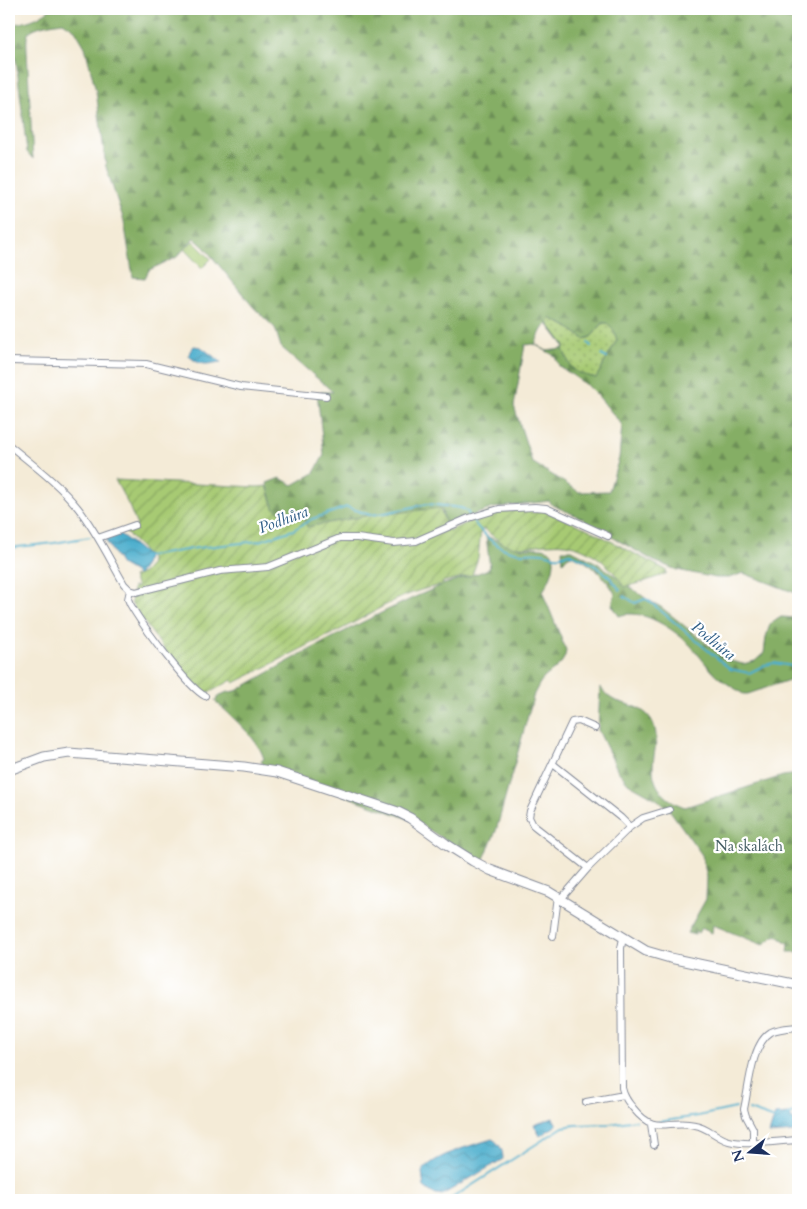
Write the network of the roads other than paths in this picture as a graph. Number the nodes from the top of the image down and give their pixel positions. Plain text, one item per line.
1 (9, 361) edge
2 (326, 396) dead end
3 (9, 446) edge
4 (135, 524) dead end
5 (608, 536) dead end
6 (98, 538) junction
7 (130, 590) junction
8 (205, 696) dead end
9 (595, 728) dead end
10 (553, 764) junction
11 (9, 770) edge
12 (669, 810) dead end
13 (630, 827) junction
14 (588, 868) junction
15 (560, 898) junction
16 (554, 936) dead end
17 (623, 938) junction
18 (798, 986) edge
19 (798, 1027) edge
20 (624, 1095) junction
21 (586, 1102) dead end
22 (651, 1124) junction
23 (798, 1140) edge
24 (753, 1142) junction
25 (654, 1145) dead end

1 - 2 street
3 - 6 street
4 - 6 street
5 - 7 street
6 - 7 street
7 - 8 street
9 - 10 street
10 - 13 street
10 - 14 street
11 - 15 main road
12 - 13 street
13 - 14 street
14 - 15 street
15 - 16 street
15 - 17 main road
17 - 18 main road
17 - 20 street
19 - 24 street
20 - 21 street
20 - 22 street
22 - 24 street
22 - 25 street
23 - 24 street

